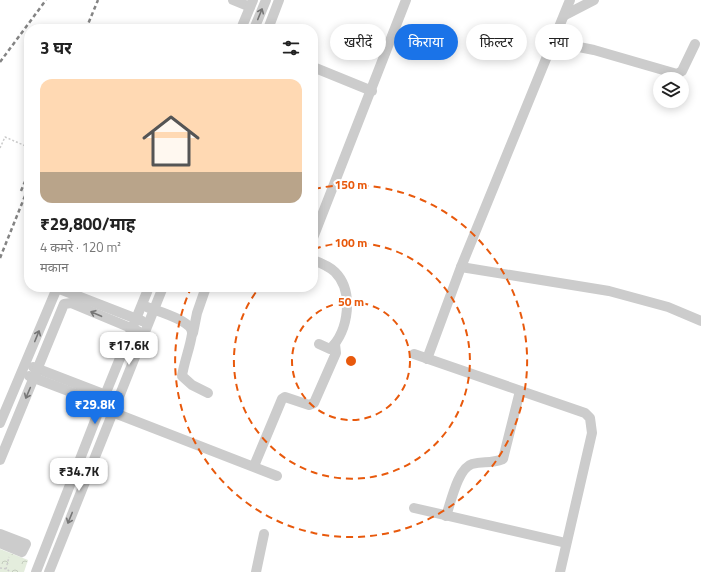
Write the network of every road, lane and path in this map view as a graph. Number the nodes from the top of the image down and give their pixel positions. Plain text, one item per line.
1 (233, 0) edge
2 (266, 0) edge
3 (279, 0) edge
4 (406, 0) edge
5 (570, 0) edge
6 (594, 0) edge
7 (251, 3) edge
8 (565, 14) junction
9 (243, 24) edge
10 (256, 24) edge
11 (270, 24) edge
12 (561, 24) edge
13 (695, 44) dead end
14 (583, 48) edge
15 (547, 60) edge
16 (318, 69) edge
17 (372, 90) junction
18 (24, 145) edge
19 (0, 148) edge
20 (318, 215) edge
21 (318, 262) edge
22 (461, 267) junction
23 (55, 292) edge
24 (69, 292) edge
25 (147, 292) edge
26 (161, 292) edge
27 (204, 292) edge
28 (142, 305) junction
29 (154, 310) junction
30 (136, 319) junction
31 (701, 321) edge
32 (148, 324) junction
33 (132, 329) junction
34 (193, 333) junction
35 (144, 334) junction
36 (319, 344) dead end
37 (335, 344) junction
38 (414, 354) dead end
39 (427, 359) junction
40 (23, 369) junction
41 (36, 374) junction
42 (520, 391) junction
43 (208, 393) dead end
44 (103, 399) junction
45 (114, 407) junction
46 (0, 423) edge
47 (0, 460) edge
48 (254, 466) junction
49 (277, 476) dead end
50 (414, 508) dead end
51 (446, 516) junction
52 (0, 534) edge
53 (264, 534) dead end
54 (0, 542) edge
55 (566, 543) junction
56 (5, 556) dead end
57 (0, 568) edge
58 (6, 569) junction
59 (10, 572) edge
60 (36, 572) edge
61 (49, 572) edge
62 (256, 572) edge
63 (560, 572) edge

1 - 7 street
10 -> 2 street
3 - 11 street
4 - 17 street
5 - 8 street
6 - 8 street
7 - 9 street
8 - 12 street
13 - 14 street
15 - 22 street
16 - 17 street
17 - 20 street
18 - 19 path
21 - 37 street
22 - 31 street
22 - 39 street
40 -> 23 street
24 - 30 street
25 - 28 street
26 - 29 street
27 - 34 street
28 - 29 street
28 - 30 street
29 - 32 street
29 - 34 street
30 - 32 street
30 - 33 street
32 - 35 street
33 - 35 street
33 -> 41 street
33 - 44 street
34 - 43 street
35 - 45 street
36 - 37 street
37 - 48 street
38 - 39 street
39 - 42 street
40 - 41 street
40 - 46 street
41 - 44 street
41 -> 47 street
42 - 51 street
42 - 55 street
44 - 45 street
44 - 60 street
45 - 48 street
45 -> 61 street
48 - 49 street
50 - 51 street
51 - 55 street
52 - 54 street
53 - 62 street
55 - 63 street
56 - 58 path
57 - 58 path
58 - 59 path

